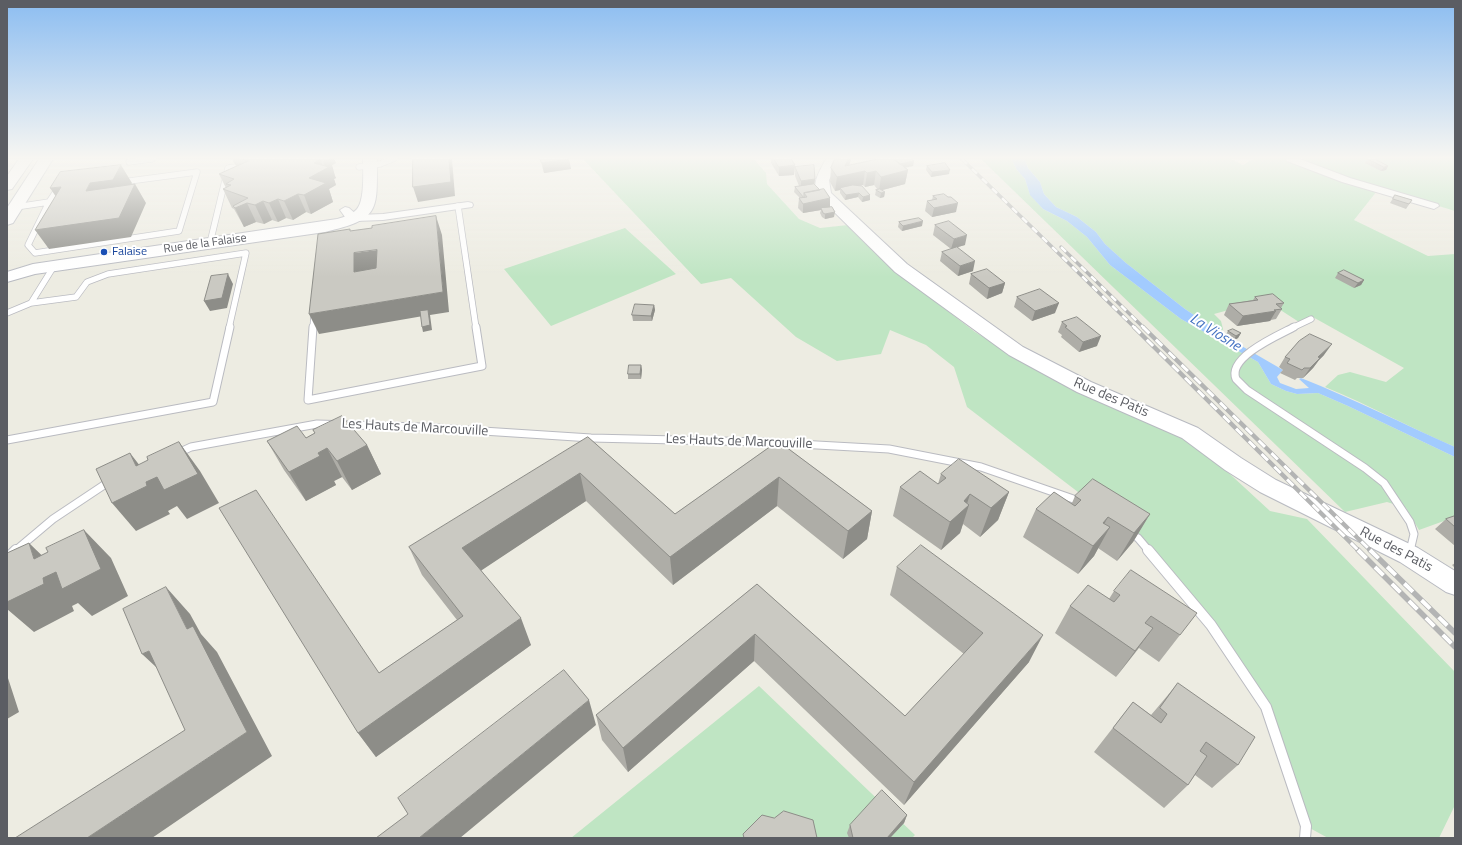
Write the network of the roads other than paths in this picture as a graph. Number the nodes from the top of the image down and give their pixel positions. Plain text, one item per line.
1 (21, 198) edge
2 (52, 198) edge
3 (189, 198) edge
4 (221, 198) edge
5 (369, 198) edge
6 (829, 198) edge
7 (1408, 198) edge
8 (50, 202) junction
9 (463, 206) joint
10 (1434, 206) dead end
11 (16, 207) junction
12 (350, 214) junction
13 (7, 220) edge
14 (210, 243) junction
15 (54, 266) junction
16 (7, 268) edge
17 (33, 269) junction
18 (7, 277) edge
19 (31, 303) junction
20 (315, 308) edge
21 (7, 314) edge
22 (1311, 319) dead end
23 (7, 440) edge
24 (169, 457) edge
25 (118, 479) edge
26 (1089, 506) edge
27 (1119, 526) edge
28 (1409, 555) junction
29 (7, 559) edge
30 (1455, 584) edge
31 (1305, 838) edge

1 - 11 main road
2 - 8 lane
3 - 8 lane
4 - 14 lane
5 - 12 main road
6 - 28 main road, Rue des Patis
7 - 10 street
8 - 11 lane
9 - 12 street
9 - 20 lane
11 - 13 main road
12 - 14 main road, Rue de la Falaise
14 - 15 main road, Rue de la Falaise
15 - 17 main road, Rue de la Falaise
15 - 19 lane
16 - 17 main road, Rue de la Falaise
17 - 18 main road, Rue de la Falaise
19 - 21 lane
19 - 23 lane
22 - 28 lane
24 - 26 lane, Les Hauts de Marcouville
25 - 29 lane
27 - 31 lane
28 - 30 main road, Rue des Patis

